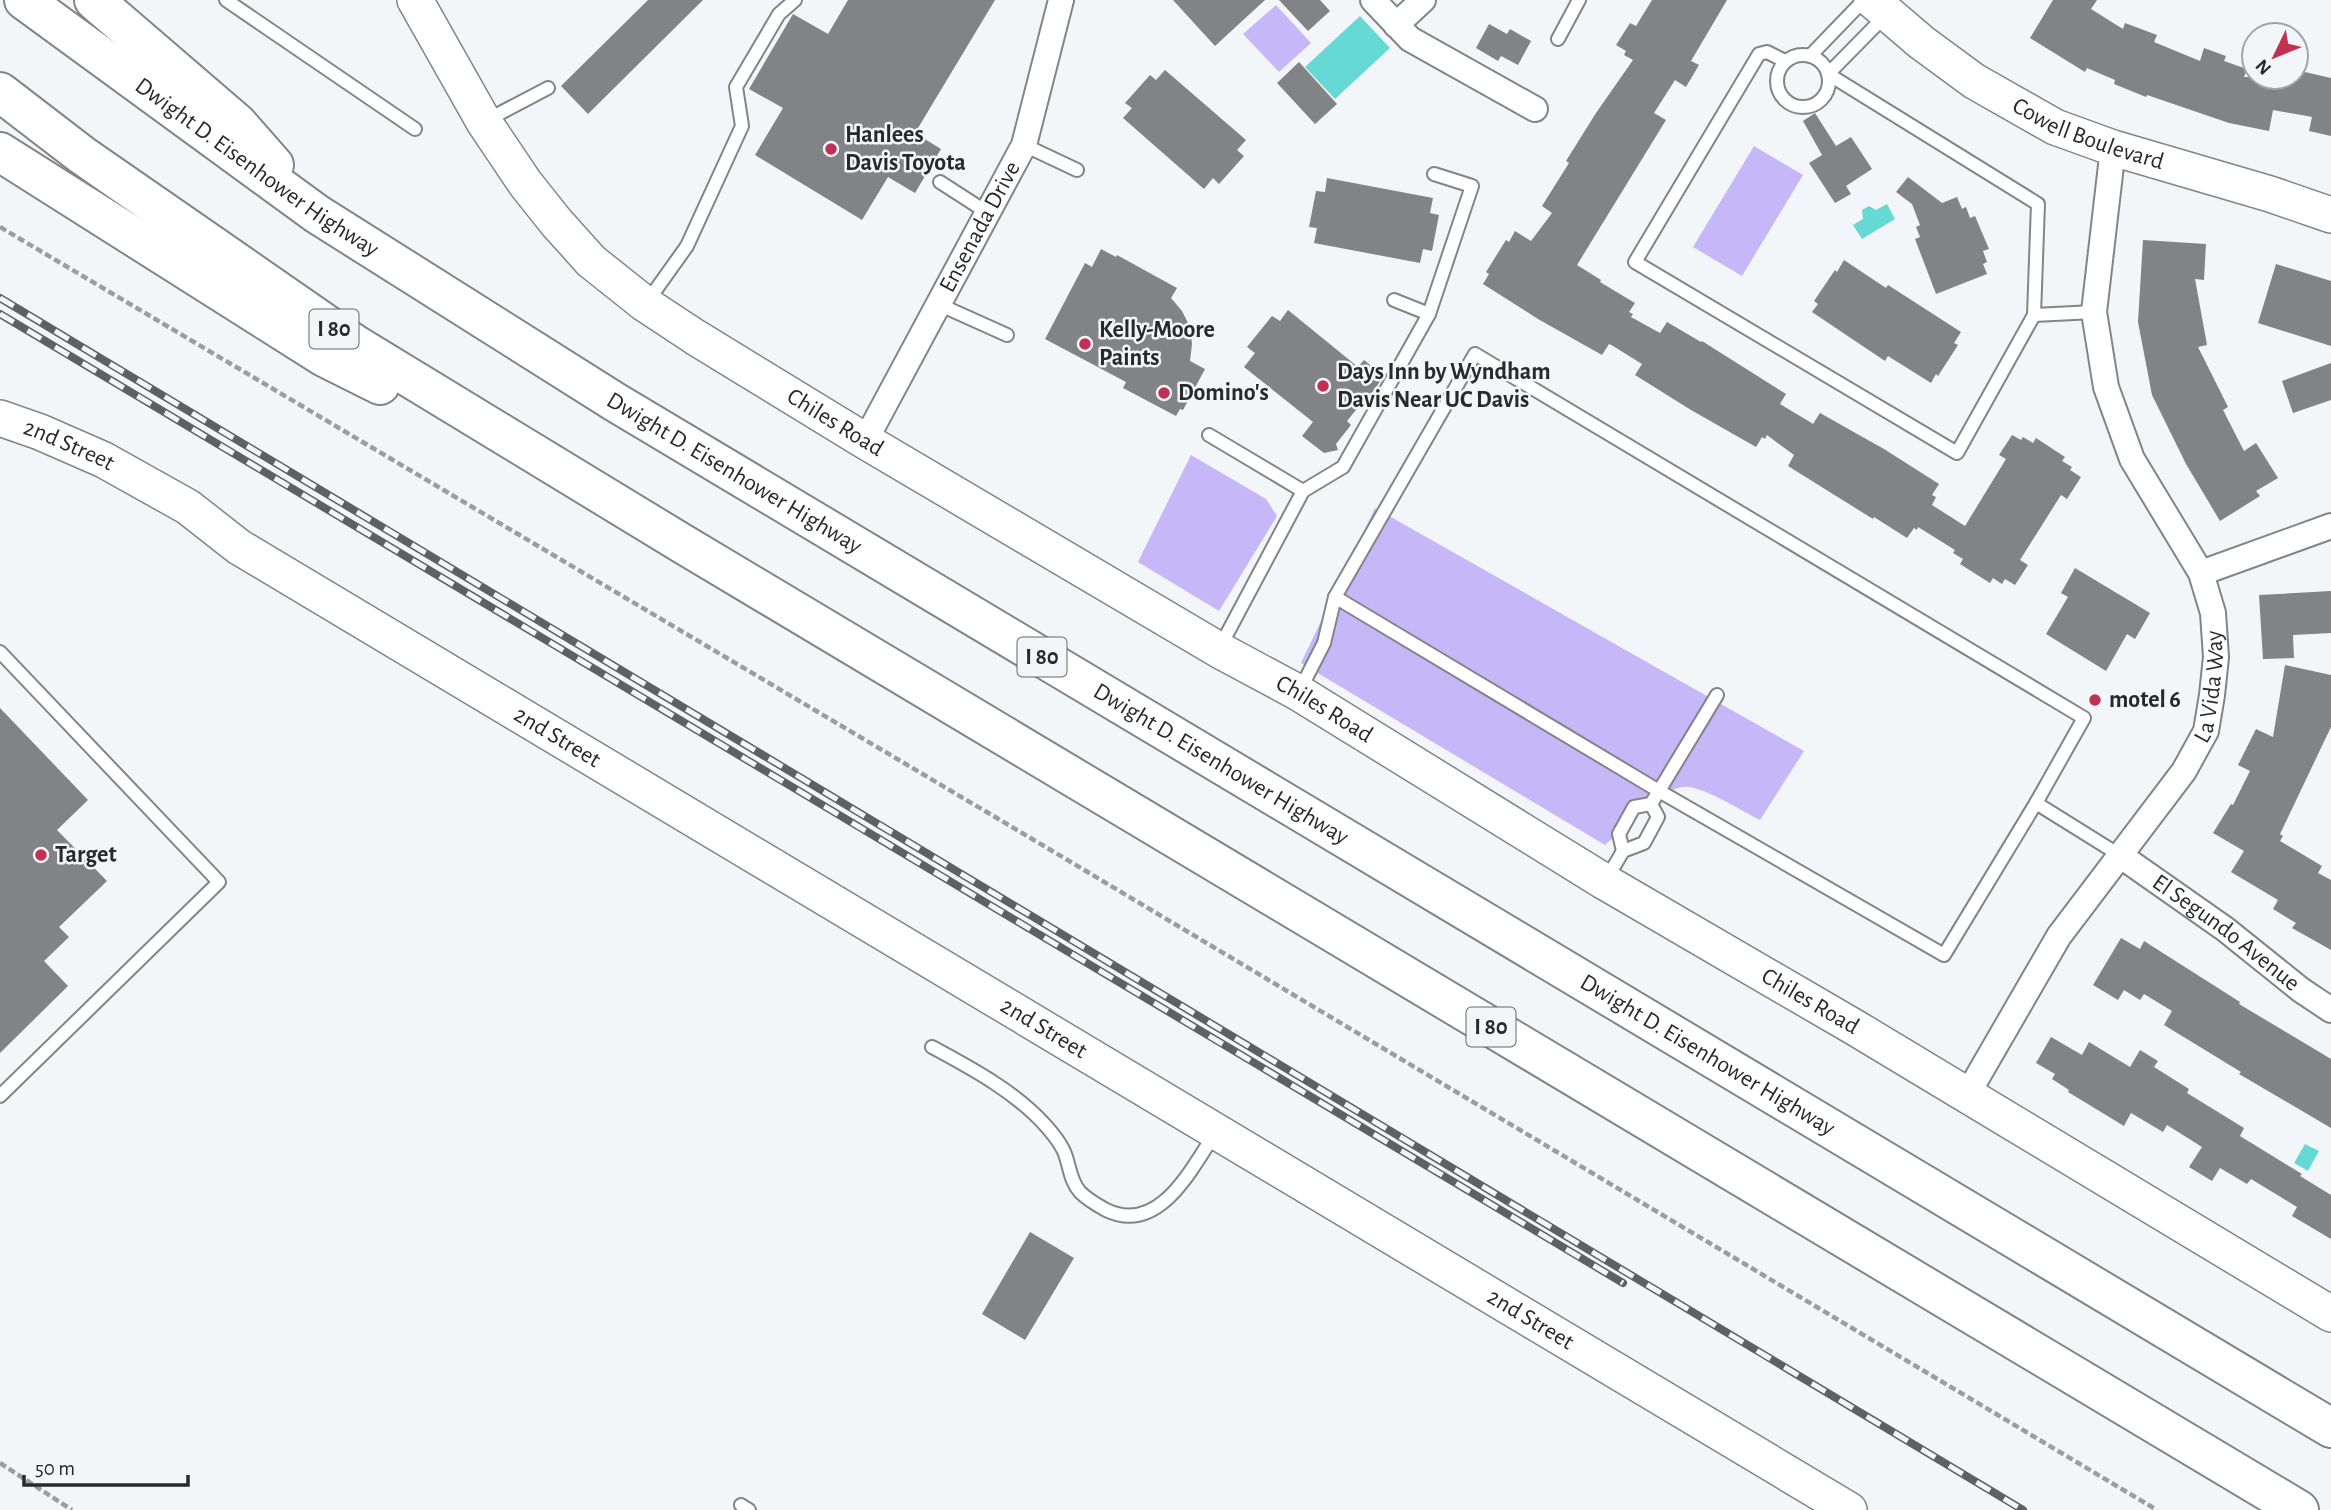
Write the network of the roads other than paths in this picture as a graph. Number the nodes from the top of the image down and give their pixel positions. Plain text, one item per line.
1 (24, 0) edge
2 (94, 0) edge
3 (226, 0) edge
4 (415, 0) edge
5 (795, 0) edge
6 (1061, 0) edge
7 (1373, 0) edge
8 (1423, 0) edge
9 (1579, 0) edge
10 (1875, 5) edge
11 (1396, 25) junction
12 (1558, 39) dead end
13 (1810, 56) junction
14 (1786, 61) junction
15 (1828, 74) junction
16 (548, 88) dead end
17 (0, 92) edge
18 (1535, 109) dead end
19 (485, 121) junction
20 (415, 130) dead end
21 (1024, 145) junction
22 (2113, 148) junction
23 (0, 152) edge
24 (1077, 170) dead end
25 (1434, 174) dead end
26 (940, 182) dead end
27 (988, 213) junction
28 (317, 214) junction
29 (2331, 215) edge
30 (1394, 300) dead end
31 (645, 304) junction
32 (938, 304) junction
33 (2094, 312) junction
34 (1429, 314) junction
35 (2034, 315) junction
36 (1007, 335) dead end
37 (0, 418) edge
38 (1209, 435) dead end
39 (0, 441) edge
40 (865, 441) junction
41 (1303, 491) junction
42 (2331, 526) edge
43 (683, 544) junction
44 (239, 547) junction
45 (2201, 573) junction
46 (1335, 597) junction
47 (1219, 650) junction
48 (0, 652) edge
49 (1299, 693) junction
50 (1717, 695) dead end
51 (1659, 791) junction
52 (2036, 803) junction
53 (1651, 804) junction
54 (1623, 851) junction
55 (2121, 856) junction
56 (1605, 882) junction
57 (2331, 1010) edge
58 (932, 1047) dead end
59 (1967, 1095) junction
60 (0, 1096) edge
61 (1216, 1131) junction
62 (2331, 1314) edge
63 (2331, 1428) edge
64 (1849, 1510) edge
65 (2299, 1510) edge

1 - 28 highway, Dwight D. Eisenhower Highway / I 80
2 - 28 highway
3 - 20 lane
4 - 19 street, Chiles Road
5 - 31 lane
6 - 21 street, Ensenada Drive
7 - 11 street
8 - 11 street
9 - 12 lane
10 - 13 lane
10 - 15 lane
10 - 22 street, Cowell Boulevard
11 - 18 street
13 - 14 lane
13 - 15 lane
14 - 15 lane
14 - 35 lane
15 - 35 lane
16 - 19 lane
17 - 43 highway, I 80
19 - 31 street, Chiles Road
21 - 24 lane
21 - 27 street, Ensenada Drive
22 - 29 street, Cowell Boulevard
22 - 33 street, La Vida Way
23 - 43 highway
25 - 34 lane
26 - 27 lane
27 - 32 street, Ensenada Drive
28 - 63 highway, Dwight D. Eisenhower Highway / I 80
30 - 34 lane
31 - 40 street, Chiles Road
32 - 36 lane
32 - 40 street, Ensenada Drive
33 - 35 lane
33 - 45 street, La Vida Way
34 - 41 lane
37 - 44 street, 2nd Street
38 - 41 lane
39 - 44 street, 2nd Street
40 - 47 street, Chiles Road
41 - 47 lane
42 - 45 street
43 - 65 highway, I 80
44 - 61 street, 2nd Street
45 - 55 street, La Vida Way
46 - 49 lane
46 - 51 lane
46 - 52 lane
47 - 49 street, Chiles Road
48 - 60 lane
49 - 56 street, Chiles Road
50 - 51 lane
51 - 52 lane
51 - 53 lane
52 - 55 lane
53 - 54 lane
53 - 54 lane
54 - 56 lane
55 - 57 street, El Segundo Avenue
55 - 59 street, La Vida Way
56 - 59 street, Chiles Road
58 - 61 lane
59 - 62 street, Chiles Road
61 - 64 street, 2nd Street

